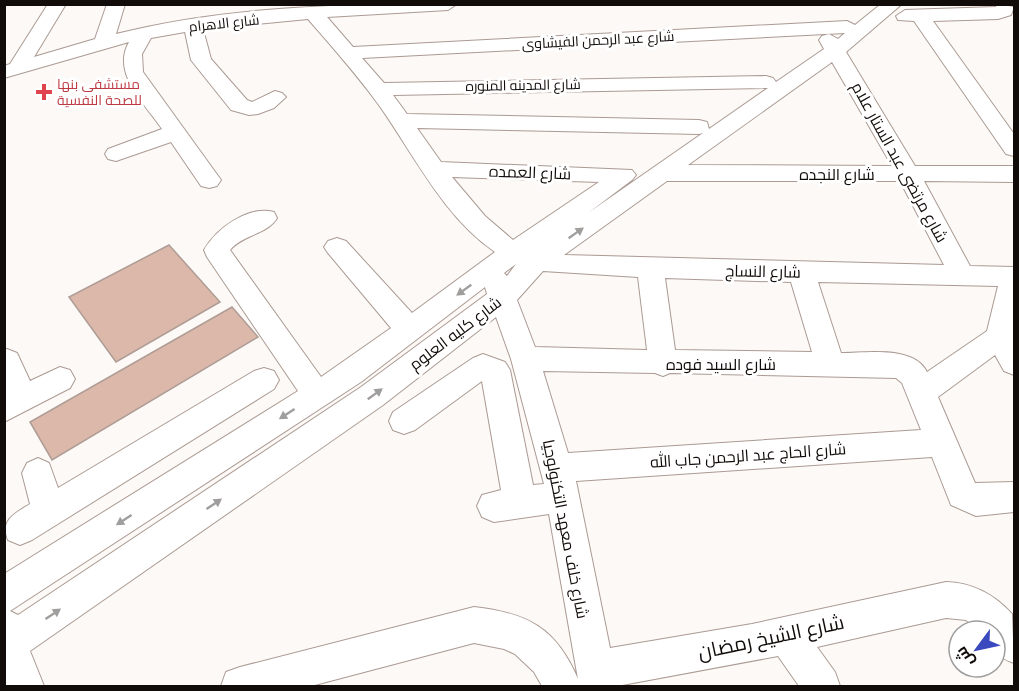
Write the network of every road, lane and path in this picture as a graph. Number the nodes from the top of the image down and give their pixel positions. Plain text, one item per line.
1 (57, 4) edge
2 (116, 4) edge
3 (178, 4) edge
4 (448, 4) edge
5 (1006, 4) edge
6 (240, 13) edge
7 (314, 14) junction
8 (920, 16) junction
9 (860, 22) edge
10 (193, 27) junction
11 (169, 29) junction
12 (143, 34) junction
13 (612, 39) junction
14 (103, 44) junction
15 (349, 53) junction
16 (11, 70) edge
17 (766, 82) junction
18 (625, 83) junction
19 (378, 89) junction
20 (274, 97) dead end
21 (402, 121) junction
22 (699, 127) junction
23 (175, 132) junction
24 (1014, 149) edge
25 (116, 154) dead end
26 (435, 169) junction
27 (660, 174) junction
28 (908, 174) junction
29 (1014, 174) edge
30 (624, 175) junction
31 (209, 180) dead end
32 (265, 218) dead end
33 (337, 247) dead end
34 (650, 268) junction
35 (511, 270) junction
36 (801, 272) junction
37 (962, 275) junction
38 (1014, 277) edge
39 (410, 330) junction
40 (1000, 337) junction
41 (382, 350) junction
42 (525, 359) junction
43 (7, 360) dead end
44 (1014, 363) edge
45 (663, 364) junction
46 (830, 365) junction
47 (407, 370) junction
48 (60, 379) dead end
49 (264, 380) dead end
50 (918, 383) junction
51 (317, 395) junction
52 (433, 400) junction
53 (13, 404) edge
54 (404, 421) dead end
55 (189, 426) junction
56 (940, 442) junction
57 (214, 462) junction
58 (38, 473) dead end
59 (559, 483) junction
60 (1014, 497) edge
61 (49, 512) junction
62 (20, 529) dead end
63 (4, 595) edge
64 (786, 635) junction
65 (6, 638) edge
66 (1014, 645) edge
67 (596, 678) edge
68 (25, 687) edge
69 (240, 687) edge
70 (561, 687) edge
71 (821, 687) edge

1 - 16 street
2 - 14 street
3 - 11 street
4 - 7 street, شارع الاهرام
5 - 8 street, شارع عبد الرحمن الفيشاوى
6 - 7 street, شارع الاهرام
6 - 10 street, شارع الاهرام
7 - 15 street
8 - 9 street, شارع عبد الرحمن الفيشاوى
8 - 24 street
9 - 13 street, شارع عبد الرحمن الفيشاوى
9 - 17 street, شارع كليه العلوم
9 - 27 street, شارع كليه العلوم
9 - 28 street, شارع مرتضى عبد الستار علام
10 - 11 street, شارع الاهرام
10 - 20 street
11 - 12 street, شارع الاهرام
12 - 14 street, شارع الاهرام
12 - 23 street
13 - 15 street, شارع عبد الرحمن الفيشاوى
13 - 18 street
14 - 16 street, شارع الاهرام
15 - 19 street
17 - 18 street, شارع المدينه المنوره
17 - 22 street, شارع كليه العلوم
18 - 19 street, شارع المدينه المنوره
19 - 21 street
21 - 22 street
21 - 26 street
22 - 30 street, شارع كليه العلوم
23 - 25 street
23 - 31 street
26 - 30 street, شارع العمده
26 - 35 street
27 - 28 street, شارع النجده
35 -> 27 street, شارع كليه العلوم
28 - 29 street, شارع النجده
28 - 37 street, شارع مرتضى عبد الستار علام
30 - 35 street, شارع كليه العلوم
32 - 51 street
33 - 39 street
34 - 35 street, شارع النساج
34 - 36 street, شارع النساج
34 - 45 street
35 -> 39 street, شارع كليه العلوم
35 - 42 street, شارع خلف معهد التكنولوجيا
35 - 47 street, شارع كليه العلوم
36 - 37 street, شارع النساج
36 - 46 street
37 - 38 street, شارع النساج
38 - 40 street
39 - 41 street, شارع كليه العلوم
40 - 44 street
40 - 50 street
41 - 47 street
41 - 51 street, شارع كليه العلوم
42 - 45 street, شارع السيد فوده
42 - 59 street, شارع خلف معهد التكنولوجيا
43 - 53 street
45 - 46 street, شارع السيد فوده
46 - 50 street, شارع السيد فوده
47 - 52 street
65 -> 47 street, شارع كليه العلوم
48 - 53 street
49 - 55 street
50 - 56 street
51 -> 57 street, شارع كليه العلوم
52 - 54 street
52 - 59 street, شارع الحاج عبد الرحمن جاب الله
55 - 57 street
55 - 61 street
56 - 59 street, شارع الحاج عبد الرحمن جاب الله
56 - 60 street
57 -> 63 street, شارع كليه العلوم
58 - 61 street
59 - 67 street, شارع خلف معهد التكنولوجيا
61 - 62 street
64 - 66 street, شارع الشيخ رمضان
64 - 67 street, شارع الشيخ رمضان
64 - 71 street
65 - 68 street
69 - 70 street

